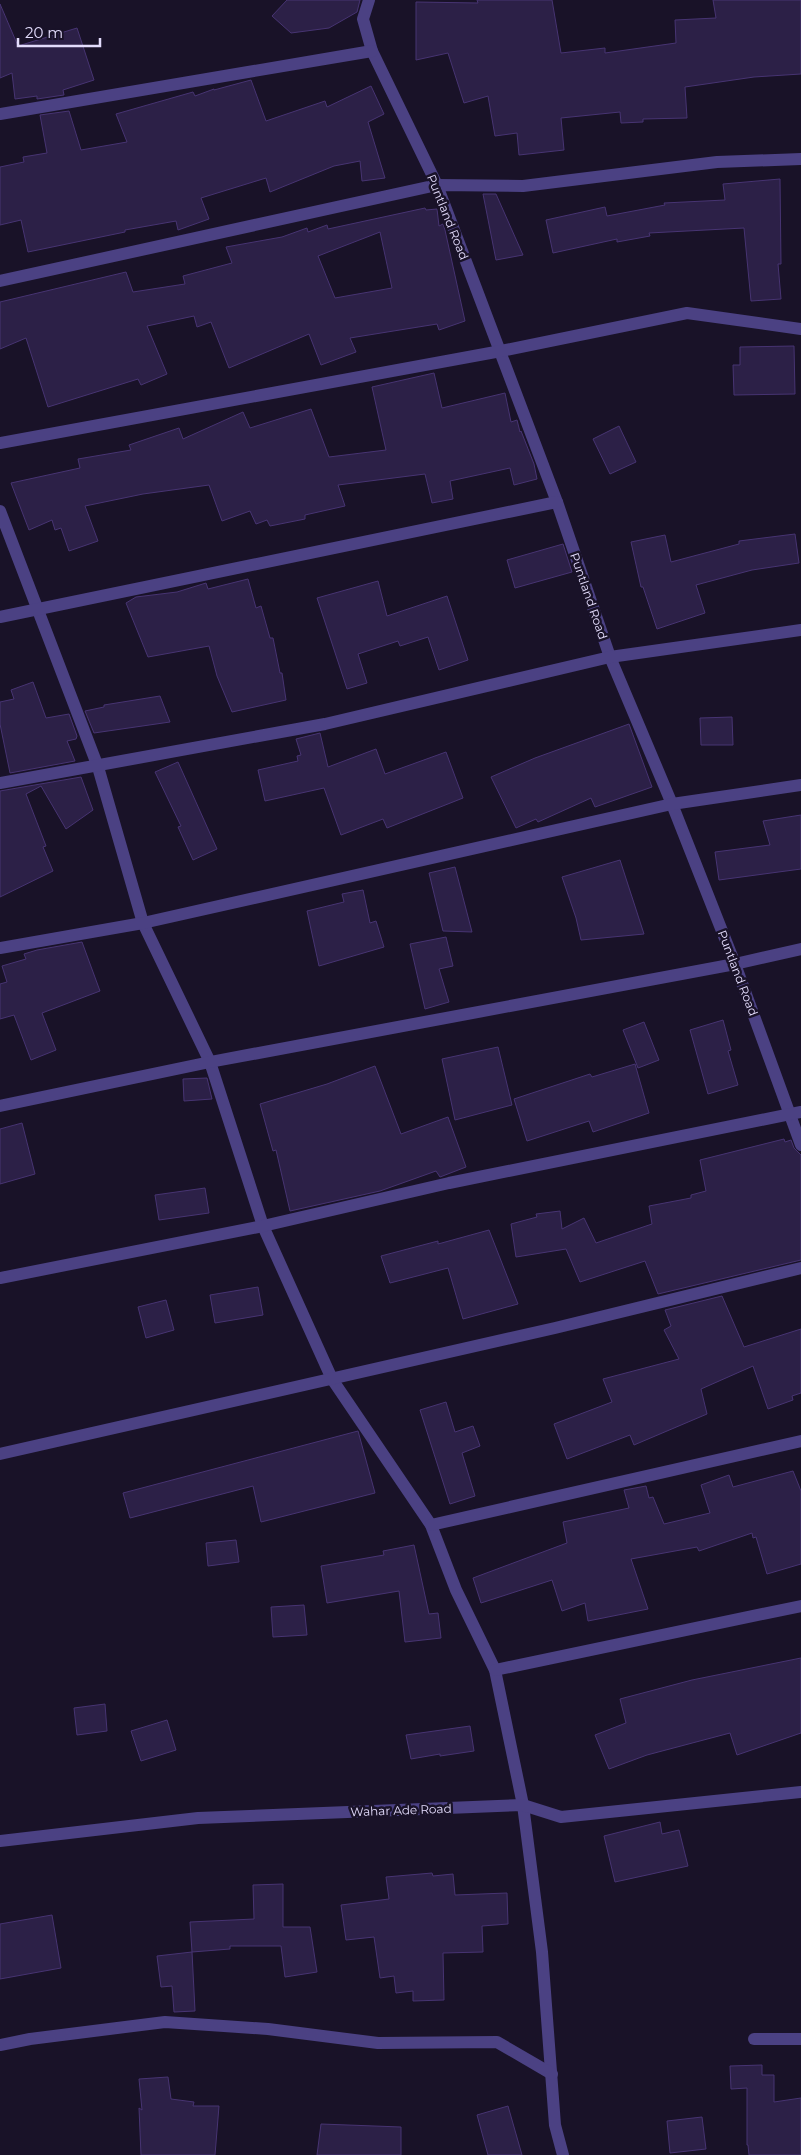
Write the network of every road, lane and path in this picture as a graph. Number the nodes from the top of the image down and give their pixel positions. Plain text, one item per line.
1 (369, 0) edge
2 (372, 51) junction
3 (0, 114) edge
4 (801, 159) edge
5 (437, 185) junction
6 (0, 281) edge
7 (801, 328) edge
8 (501, 351) junction
9 (0, 443) edge
10 (557, 502) junction
11 (0, 511) edge
12 (36, 610) junction
13 (0, 617) edge
14 (801, 630) edge
15 (610, 657) junction
16 (98, 767) junction
17 (0, 784) edge
18 (801, 785) edge
19 (672, 804) junction
20 (143, 924) junction
21 (0, 948) edge
22 (801, 949) edge
23 (735, 964) junction
24 (210, 1062) junction
25 (0, 1106) edge
26 (795, 1113) edge
27 (801, 1145) edge
28 (263, 1226) junction
29 (801, 1268) edge
30 (0, 1278) edge
31 (332, 1379) junction
32 (801, 1440) edge
33 (0, 1454) edge
34 (430, 1525) junction
35 (801, 1606) edge
36 (495, 1670) junction
37 (801, 1792) edge
38 (522, 1805) junction
39 (0, 1841) edge
40 (754, 2039) dead end
41 (801, 2039) edge
42 (0, 2045) edge
43 (552, 2074) junction
44 (563, 2155) edge

1 - 2 street, Puntland Road
2 - 3 street
2 - 5 street, Puntland Road
4 - 5 street
5 - 6 street
5 - 8 street, Puntland Road
7 - 8 street
8 - 9 street
8 - 10 street, Puntland Road
10 - 12 street
10 - 15 street, Puntland Road
11 - 12 street
12 - 13 street
12 - 16 street
14 - 15 street
15 - 16 street
15 - 19 street, Puntland Road
16 - 17 street
16 - 20 street
18 - 19 street
19 - 20 street
19 - 23 street, Puntland Road
20 - 21 street
20 - 24 street
22 - 23 street
23 - 24 street
23 - 26 street, Puntland Road
24 - 25 street
24 - 28 street
26 - 27 street, Puntland Road
26 - 28 street
28 - 30 street
28 - 31 street
29 - 31 street
31 - 33 street
31 - 34 street
32 - 34 street
34 - 36 street
35 - 36 street
36 - 38 street
37 - 38 street, Wahar Ade Road
38 - 39 street, Wahar Ade Road
38 - 43 street
40 - 41 street
42 - 43 street
43 - 44 street

